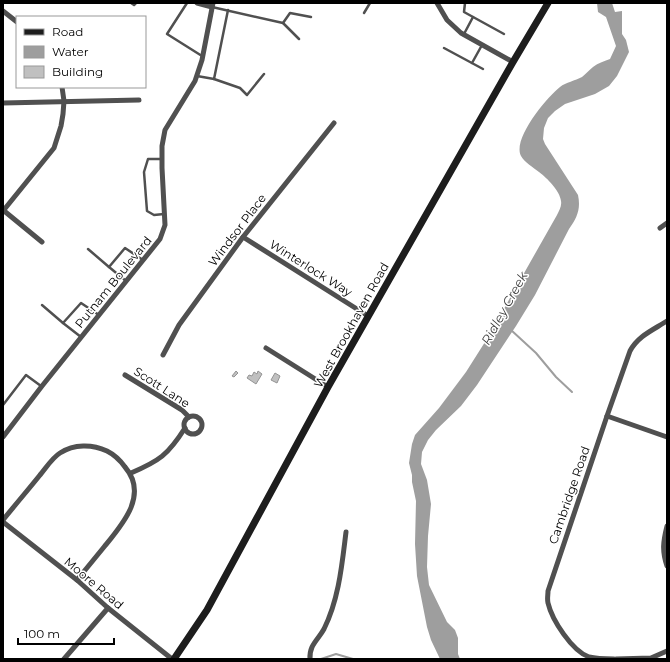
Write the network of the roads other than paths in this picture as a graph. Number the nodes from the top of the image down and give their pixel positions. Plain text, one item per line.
1 (131, 3) edge
2 (136, 3) edge
3 (187, 3) edge
4 (197, 3) edge
5 (370, 3) edge
6 (437, 3) edge
7 (465, 3) edge
8 (548, 3) edge
9 (212, 5) edge
10 (228, 10) junction
11 (3, 11) edge
12 (364, 13) dead end
13 (311, 17) dead end
14 (473, 17) junction
15 (16, 21) edge
16 (283, 23) junction
17 (464, 34) junction
18 (504, 34) dead end
19 (299, 39) dead end
20 (482, 44) junction
21 (444, 48) dead end
22 (202, 56) junction
23 (513, 62) junction
24 (472, 63) junction
25 (483, 69) dead end
26 (264, 74) dead end
27 (197, 76) junction
28 (214, 79) junction
29 (62, 88) edge
30 (139, 100) dead end
31 (64, 101) junction
32 (3, 103) edge
33 (334, 123) dead end
34 (162, 159) junction
35 (3, 210) edge
36 (164, 214) junction
37 (667, 223) edge
38 (660, 228) dead end
39 (242, 237) junction
40 (42, 242) dead end
41 (88, 249) dead end
42 (143, 261) junction
43 (109, 267) junction
44 (127, 281) junction
45 (42, 305) dead end
46 (99, 315) junction
47 (368, 316) junction
48 (667, 321) edge
49 (63, 322) junction
50 (81, 337) junction
51 (266, 348) dead end
52 (163, 355) dead end
53 (125, 375) dead end
54 (42, 386) junction
55 (328, 387) junction
56 (3, 405) edge
57 (607, 416) junction
58 (189, 417) junction
59 (185, 428) junction
60 (3, 437) edge
61 (667, 437) edge
62 (130, 473) junction
63 (3, 521) edge
64 (667, 526) edge
65 (346, 532) dead end
66 (667, 566) edge
67 (77, 580) junction
68 (108, 608) junction
69 (667, 651) edge
70 (64, 659) edge
71 (173, 659) edge
72 (310, 659) edge
73 (615, 659) edge

1 - 2 lane
3 - 22 lane
4 - 9 street
5 - 12 lane
6 - 17 street
7 - 14 lane
8 - 23 street, West Brookhaven Road
9 - 10 lane
9 - 22 street, Putnam Boulevard
10 - 16 lane
10 - 28 lane
11 - 15 street
13 - 16 lane
14 - 17 lane
14 - 18 lane
16 - 19 lane
17 - 20 street
20 - 23 street
20 - 24 lane
21 - 24 lane
22 - 27 street, Putnam Boulevard
23 - 47 street, West Brookhaven Road
24 - 25 lane
26 - 28 lane
27 - 28 lane
27 - 34 street, Putnam Boulevard
29 - 31 street
30 - 31 street
31 - 32 street
31 - 35 street
33 - 39 street, Windsor Place
34 - 36 street, Putnam Boulevard
34 - 36 lane
35 - 40 street
36 - 42 street, Putnam Boulevard
37 - 38 street
39 - 47 street, Winterlock Way
39 - 52 street, Windsor Place
41 - 43 lane
42 - 43 lane
42 - 44 street, Putnam Boulevard
43 - 44 lane
44 - 46 street, Putnam Boulevard
45 - 49 lane
46 - 49 lane
46 - 50 street, Putnam Boulevard
47 - 55 street, West Brookhaven Road
48 - 57 street, Cambridge Road
49 - 50 lane
50 - 54 street, Putnam Boulevard
51 - 55 street
53 - 58 street, Scott Lane
54 - 56 lane
54 - 60 street, Putnam Boulevard
55 - 71 street, West Brookhaven Road
57 - 61 street
57 - 73 street, Cambridge Road
58 - 59 street, Scott Lane
58 - 59 street, Scott Lane
59 - 62 street, Scott Lane
62 - 63 street
62 - 67 street
63 - 67 street, Moore Road
64 - 66 street
65 - 72 street
67 - 68 street, Moore Road
68 - 70 street
68 - 71 street, Moore Road
69 - 73 street, Cambridge Road

